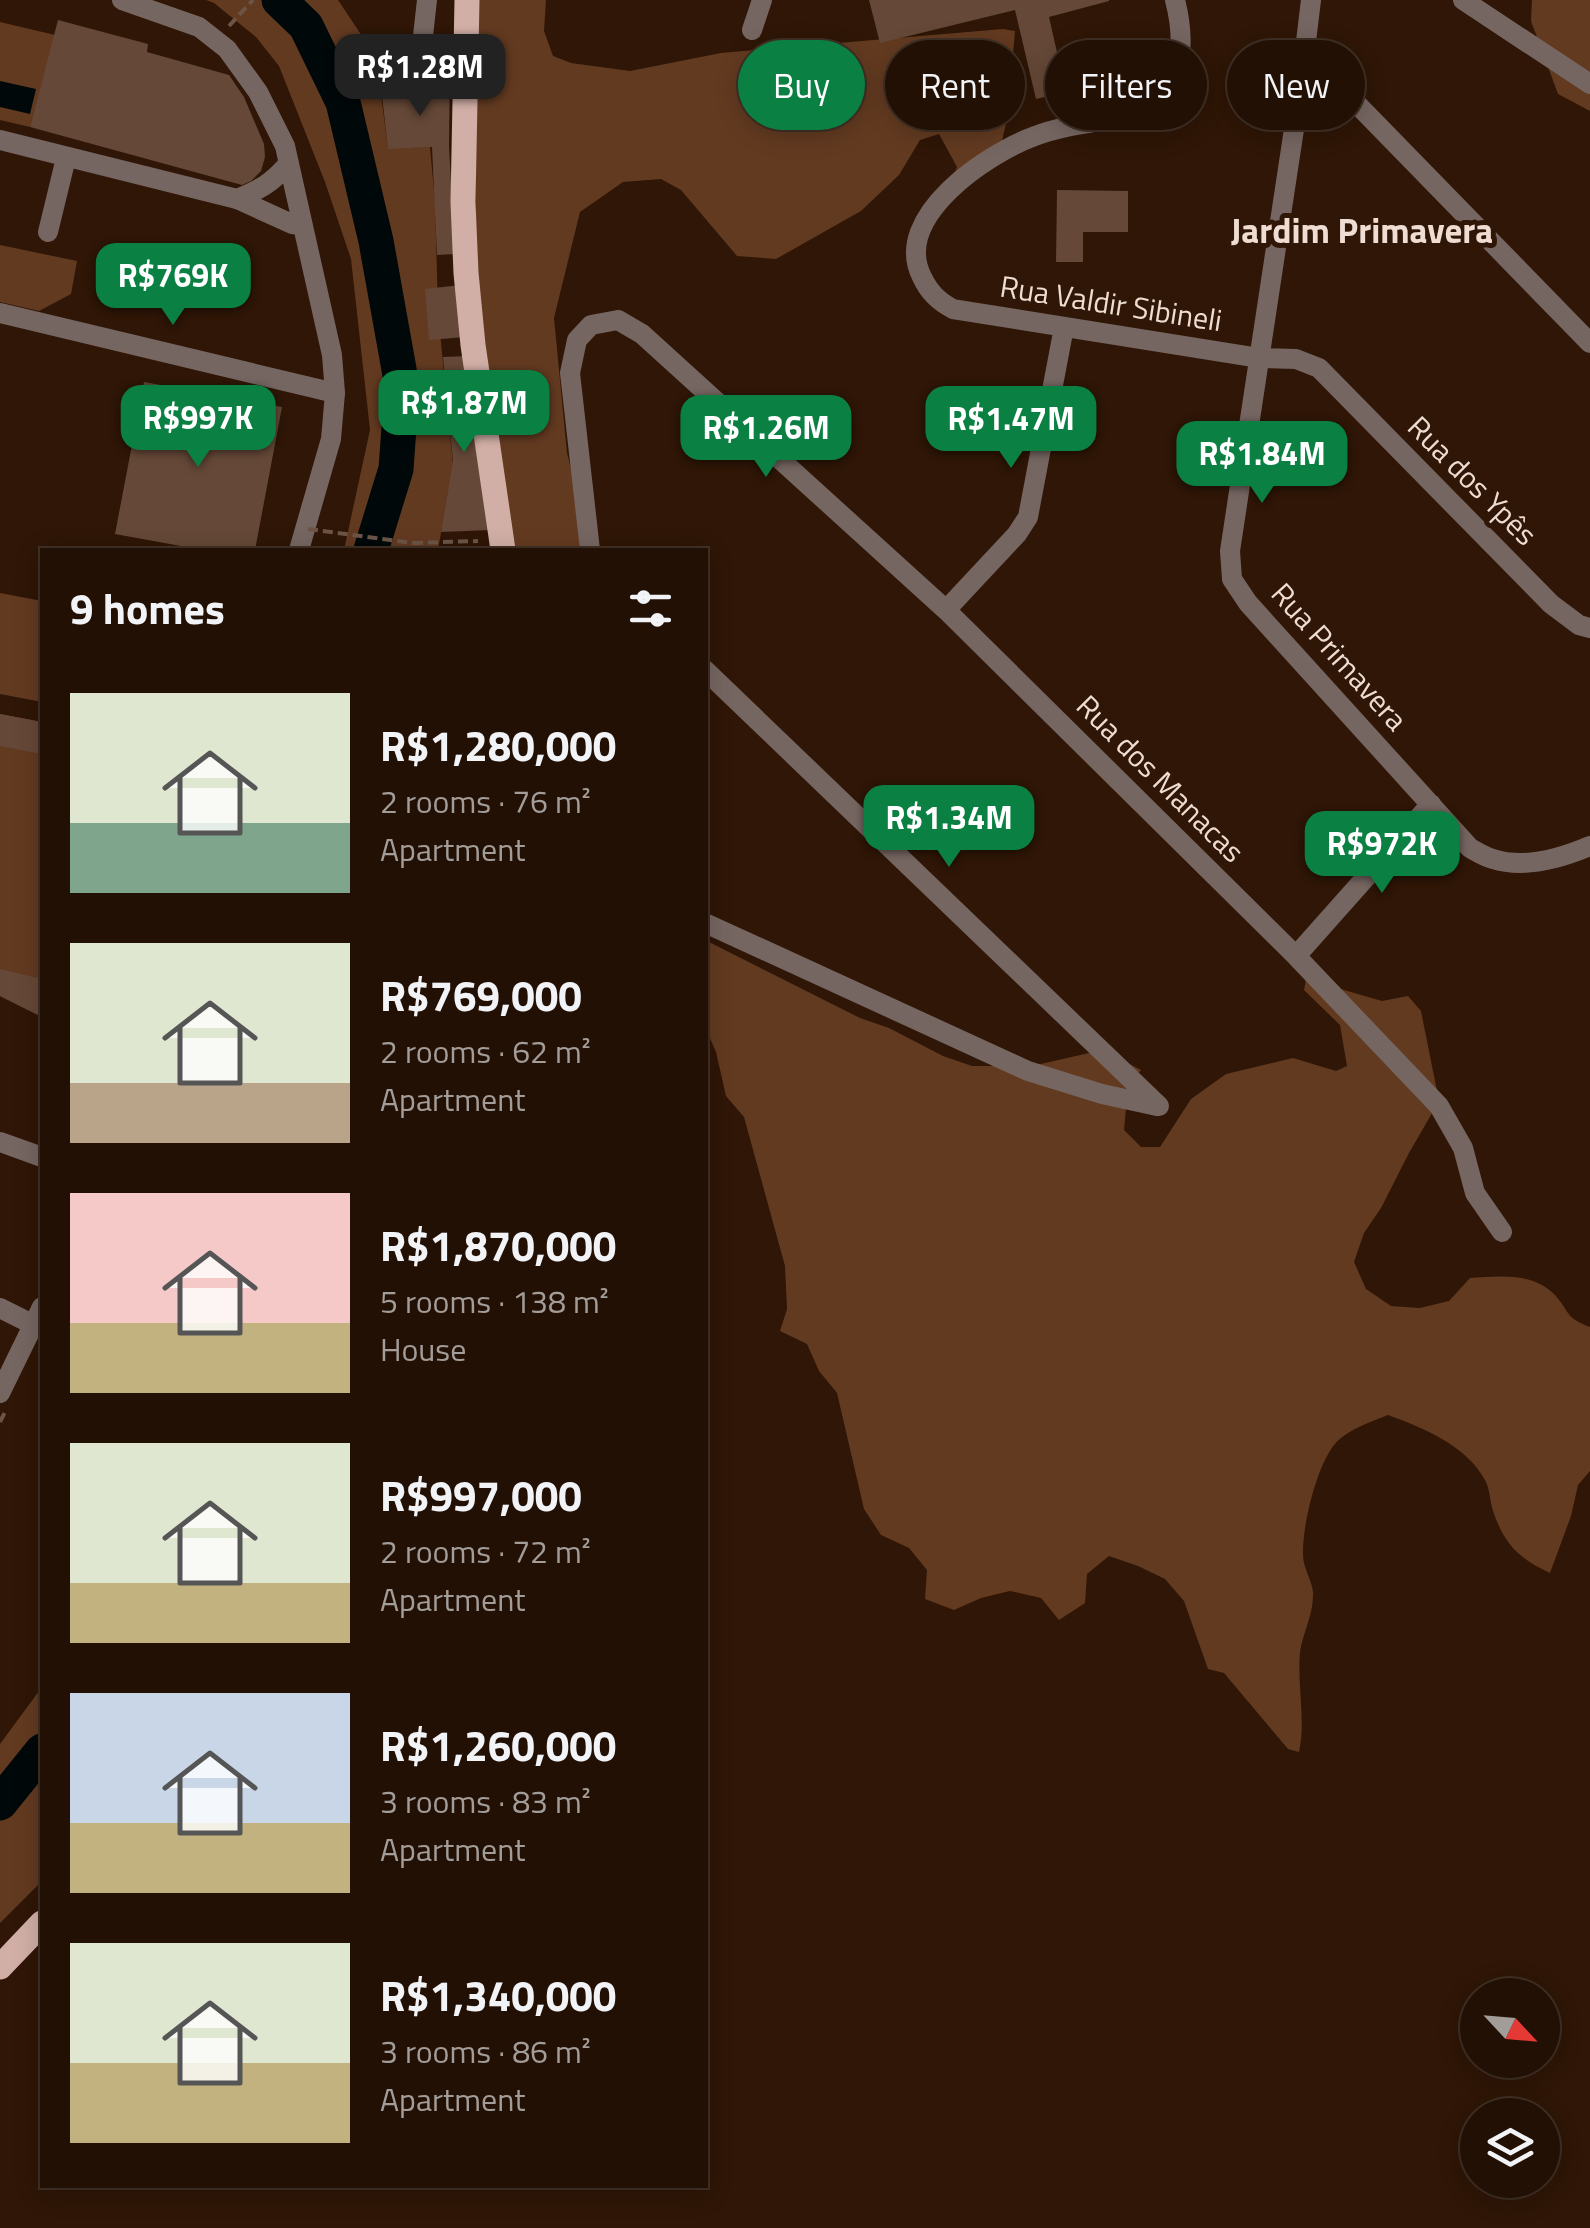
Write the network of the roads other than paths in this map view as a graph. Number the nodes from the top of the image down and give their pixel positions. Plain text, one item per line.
1 (122, 0) edge
2 (428, 0) edge
3 (468, 0) edge
4 (762, 0) edge
5 (1175, 0) edge
6 (1311, 0) edge
7 (1463, 0) edge
8 (752, 30) dead end
9 (1307, 40) edge
10 (466, 58) junction
11 (1590, 84) edge
12 (1365, 113) edge
13 (1295, 130) edge
14 (0, 140) edge
15 (66, 158) junction
16 (289, 163) junction
17 (237, 199) junction
18 (303, 226) junction
19 (48, 232) dead end
20 (0, 313) edge
21 (1064, 327) junction
22 (1590, 343) edge
23 (1260, 358) junction
24 (335, 392) junction
25 (502, 546) edge
26 (300, 548) edge
27 (590, 548) edge
28 (946, 610) junction
29 (1590, 628) edge
30 (708, 673) edge
31 (1431, 804) junction
32 (1590, 846) edge
33 (708, 924) edge
34 (1296, 956) junction
35 (0, 1142) edge
36 (40, 1156) edge
37 (1502, 1232) dead end
38 (0, 1308) edge
39 (38, 1316) edge
40 (0, 1393) edge
41 (40, 1925) edge
42 (0, 1967) edge

1 - 16 street
2 - 10 street
3 - 10 main road
4 - 8 street
5 - 21 street, Rua Valdir Sibineli
6 - 9 street, Rua Primavera
7 - 11 street
10 - 25 main road
12 - 22 street
13 - 23 street, Rua Primavera
14 - 15 street
15 - 17 street
15 - 19 street
16 - 17 street
16 - 18 street
17 - 18 street
18 - 24 street
20 - 24 street
21 - 23 street, Rua Valdir Sibineli
21 - 28 street
23 - 29 street, Rua dos Ypês
23 - 31 street, Rua Primavera
24 - 26 street
27 - 28 street, Rua dos Manacas
28 - 34 street, Rua dos Manacas
30 - 33 street
31 - 32 street, Rua Primavera
31 - 34 street
34 - 37 street, Rua dos Manacas
35 - 36 street
38 - 39 street
39 - 40 street
41 - 42 main road

